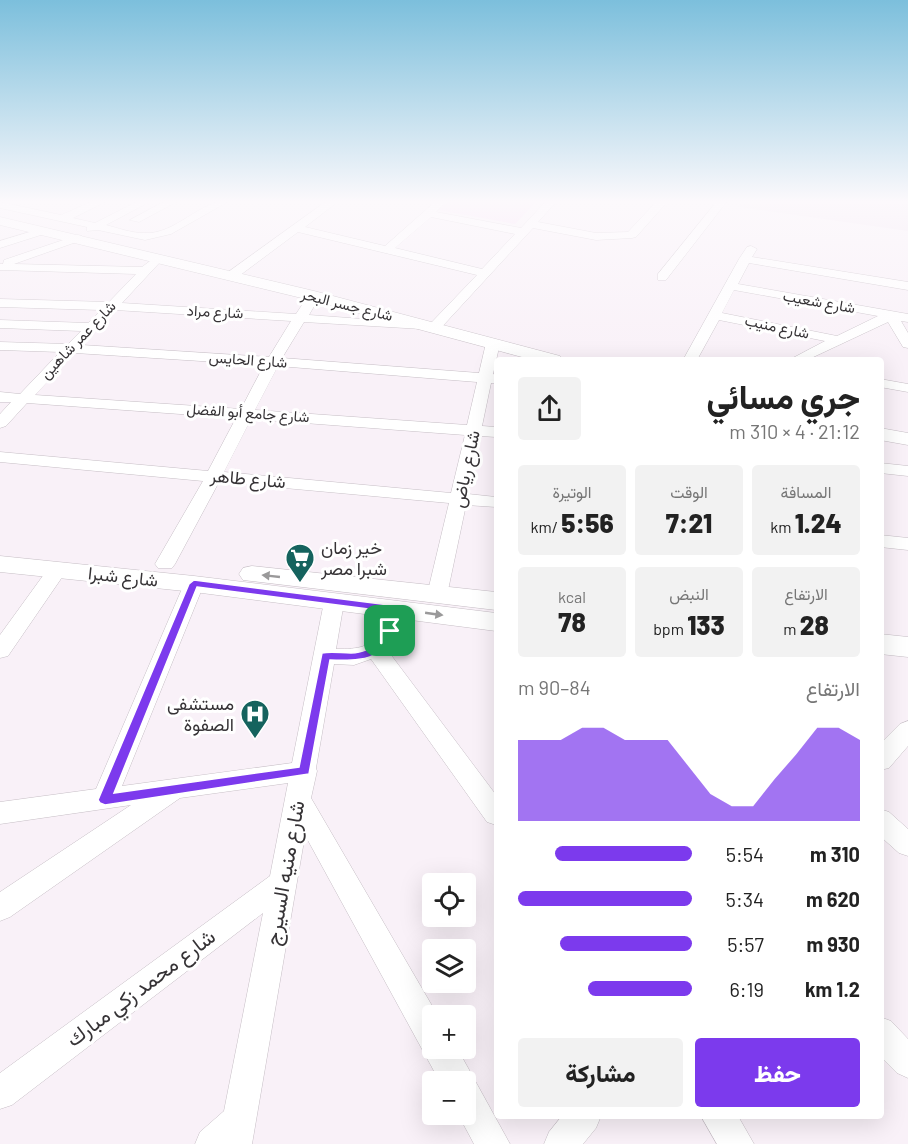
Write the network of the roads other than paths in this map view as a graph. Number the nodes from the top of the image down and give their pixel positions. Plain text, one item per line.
1 (34, 253) edge
2 (139, 253) edge
3 (262, 253) edge
4 (401, 253) edge
5 (503, 253) edge
6 (681, 253) edge
7 (158, 258) junction
8 (0, 266) edge
9 (145, 271) junction
10 (485, 273) junction
11 (231, 276) junction
12 (662, 277) dead end
13 (730, 286) junction
14 (908, 286) edge
15 (314, 296) junction
16 (0, 303) edge
17 (908, 305) edge
18 (110, 306) junction
19 (715, 315) junction
20 (891, 315) junction
21 (300, 317) junction
22 (908, 318) edge
23 (0, 324) edge
24 (91, 327) junction
25 (432, 327) junction
26 (839, 340) junction
27 (493, 344) junction
28 (908, 344) edge
29 (0, 346) edge
30 (70, 348) junction
31 (543, 357) edge
32 (692, 357) edge
33 (803, 357) edge
34 (273, 361) junction
35 (491, 379) edge
36 (884, 384) edge
37 (908, 388) edge
38 (0, 397) edge
39 (23, 398) junction
40 (246, 412) junction
41 (0, 423) edge
42 (475, 430) junction
43 (494, 432) edge
44 (884, 435) edge
45 (908, 440) edge
46 (0, 457) edge
47 (884, 468) edge
48 (908, 471) edge
49 (214, 476) junction
50 (460, 498) junction
51 (494, 502) edge
52 (884, 541) edge
53 (908, 544) edge
54 (0, 547) edge
55 (0, 564) edge
56 (165, 564) junction
57 (57, 570) junction
58 (194, 584) junction
59 (437, 595) junction
60 (494, 601) edge
61 (334, 602) junction
62 (397, 609) junction
63 (494, 622) edge
64 (884, 645) edge
65 (908, 648) edge
66 (377, 650) junction
67 (0, 651) edge
68 (326, 656) junction
69 (884, 662) edge
70 (908, 665) edge
71 (908, 730) edge
72 (884, 756) edge
73 (304, 771) junction
74 (176, 789) junction
75 (298, 799) junction
76 (105, 800) junction
77 (494, 811) edge
78 (0, 813) edge
79 (884, 824) edge
80 (908, 845) edge
81 (283, 882) junction
82 (0, 908) edge
83 (422, 1018) edge
84 (884, 1036) edge
85 (908, 1062) edge
86 (0, 1093) edge
87 (476, 1114) edge
88 (582, 1119) edge
89 (720, 1119) edge
90 (237, 1132) edge
91 (212, 1144) edge
92 (493, 1144) edge
93 (561, 1144) edge
94 (737, 1144) edge

1 - 8 street
2 - 7 main road, شارع جسر البحر
3 - 11 street
4 - 10 street
5 - 10 street
6 - 12 street
7 - 9 street, شارع عمر شاهين
7 - 11 main road, شارع جسر البحر
8 - 9 street
9 - 18 street, شارع عمر شاهين
10 - 25 street
11 - 15 main road, شارع جسر البحر
13 - 14 street
13 - 19 street
13 - 20 street, شارع شعيب
15 - 21 street
15 - 25 main road, شارع جسر البحر
16 - 18 street, شارع مراد
17 - 20 street
18 - 21 street, شارع مراد
18 - 24 street, شارع عمر شاهين
19 - 26 street, شارع منيب
19 - 32 street
20 - 22 street, شارع شعيب
20 - 26 street
20 - 28 street
21 - 25 street, شارع مراد
21 - 34 street
23 - 24 street
24 - 30 street, شارع عمر شاهين
25 - 27 main road, شارع جسر البحر
26 - 33 street
27 - 31 main road, شارع جسر البحر
27 - 35 street, شارع رياض
29 - 30 street, شارع الحايس
30 - 34 street, شارع الحايس
30 - 39 street, شارع عمر شاهين
34 - 35 street, شارع الحايس
34 - 40 street
35 - 42 street, شارع رياض
36 - 37 street
38 - 39 street, شارع جامع أبو الفضل
39 - 40 street, شارع جامع أبو الفضل
39 - 41 street, شارع عمر شاهين
40 - 42 street, شارع جامع أبو الفضل
40 - 49 street
42 - 43 street, شارع جامع أبو الفضل
42 - 50 street, شارع رياض
44 - 45 main road
46 - 49 street, شارع طاهر
47 - 48 street
49 - 50 street, شارع طاهر
49 - 56 street
50 - 51 street, شارع طاهر
50 - 59 street, شارع رياض
52 - 53 street
54 - 56 main road, شارع شبرا
55 - 57 main road, شارع شبرا
59 -> 56 main road, شارع شبرا
57 - 58 main road, شارع شبرا
57 - 67 street
58 - 61 main road, شارع شبرا
58 - 76 street
59 - 60 main road, شارع شبرا
61 - 62 main road, شارع شبرا
61 - 68 street, شارع منيه السيرج
62 -> 63 main road, شارع شبرا
62 - 66 street
64 - 65 main road
66 - 68 street
66 - 77 street
68 - 73 street, شارع منيه السيرج
69 - 70 main road
71 - 72 street
73 - 74 street
73 - 75 street, شارع منيه السيرج
74 - 76 street
74 - 82 street
75 - 81 street, شارع منيه السيرج
75 - 83 street
76 - 78 street
79 - 80 street
81 - 86 street, شارع محمد زكي مبارك
81 - 90 street, شارع منيه السيرج
84 - 85 street
87 - 92 street
88 - 93 street
89 - 94 street
90 - 91 street

